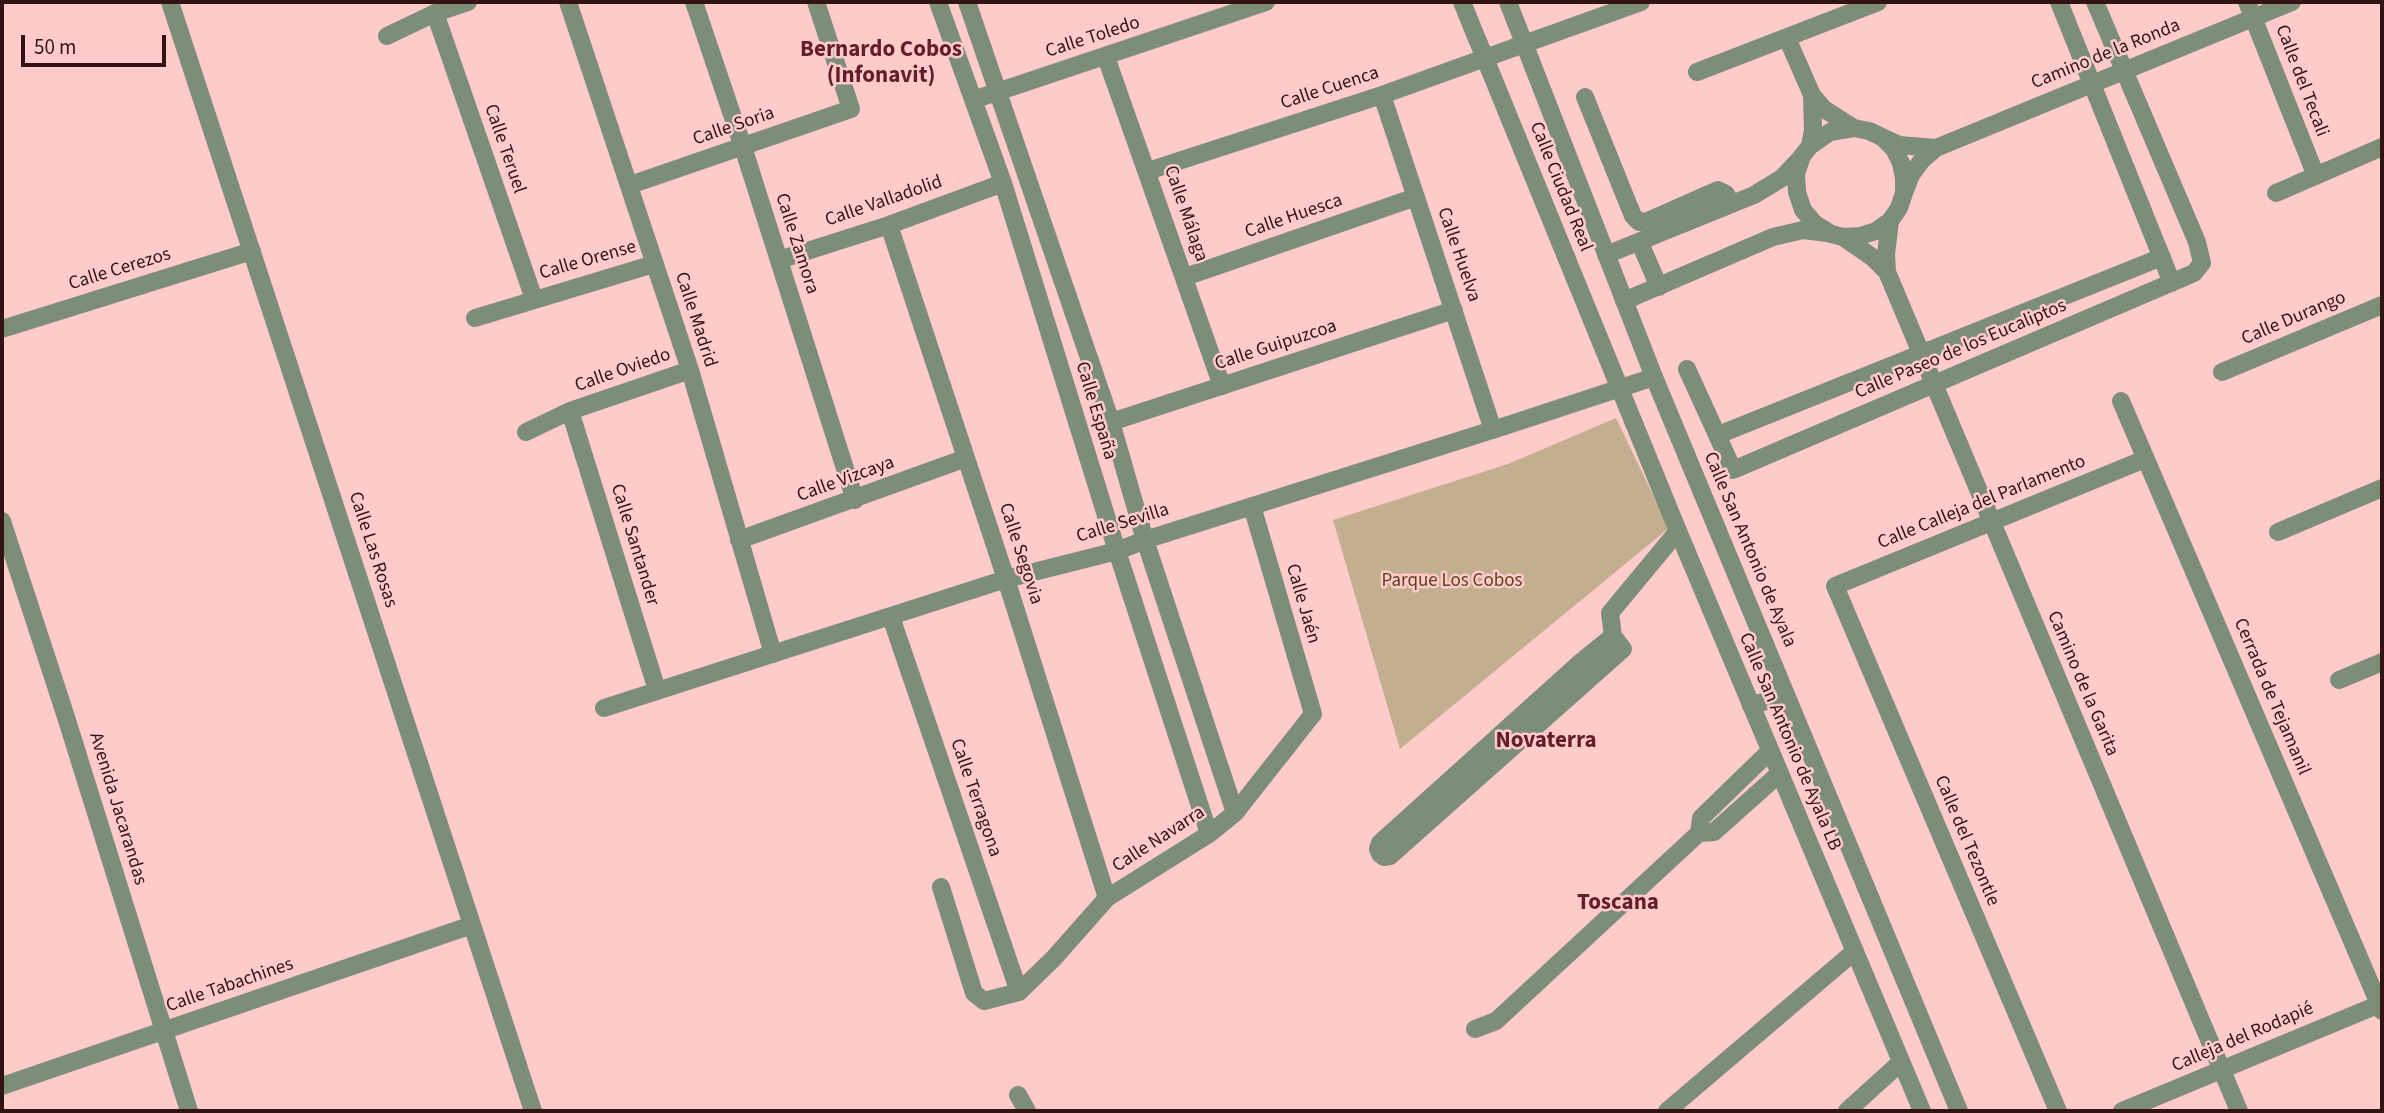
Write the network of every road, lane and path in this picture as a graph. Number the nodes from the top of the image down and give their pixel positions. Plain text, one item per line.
1 (170, 2) edge
2 (468, 2) edge
3 (568, 2) edge
4 (694, 2) edge
5 (816, 2) edge
6 (938, 2) edge
7 (967, 2) edge
8 (1266, 2) edge
9 (1462, 2) edge
10 (1508, 2) edge
11 (1641, 2) edge
12 (1878, 2) edge
13 (2059, 2) edge
14 (2095, 2) edge
15 (2292, 2) edge
16 (1598, 9) edge
17 (2250, 10) edge
18 (435, 13) junction
19 (387, 36) dead end
20 (1787, 38) junction
21 (1525, 44) junction
22 (1106, 57) junction
23 (1485, 58) junction
24 (2123, 70) junction
25 (1697, 72) dead end
26 (2091, 83) junction
27 (999, 91) junction
28 (1382, 94) junction
29 (1812, 96) junction
30 (1585, 97) dead end
31 (973, 100) junction
32 (1854, 128) junction
33 (1882, 138) junction
34 (743, 147) junction
35 (2382, 147) edge
36 (1936, 148) junction
37 (1806, 151) junction
38 (1148, 171) junction
39 (2316, 176) junction
40 (1003, 183) junction
41 (631, 185) junction
42 (1904, 193) junction
43 (2276, 193) dead end
44 (1416, 197) junction
45 (1731, 204) junction
46 (1890, 220) junction
47 (889, 225) junction
48 (1837, 235) junction
49 (1640, 243) junction
50 (251, 251) junction
51 (1606, 255) junction
52 (2162, 257) junction
53 (779, 260) junction
54 (654, 264) junction
55 (1887, 272) junction
56 (1185, 277) junction
57 (2172, 283) junction
58 (1659, 287) junction
59 (534, 299) junction
60 (1624, 301) junction
61 (2382, 305) edge
62 (1454, 310) junction
63 (475, 318) dead end
64 (2, 329) edge
65 (1921, 353) junction
66 (1687, 369) dead end
67 (690, 370) junction
68 (2222, 372) dead end
69 (1654, 377) junction
70 (1934, 385) junction
71 (1222, 386) junction
72 (1621, 388) junction
73 (2121, 401) dead end
74 (570, 411) junction
75 (1111, 422) junction
76 (1493, 430) junction
77 (526, 432) dead end
78 (1717, 435) junction
79 (966, 458) junction
80 (2145, 459) junction
81 (2382, 488) edge
82 (855, 500) junction
83 (1252, 506) junction
84 (2, 521) edge
85 (1992, 522) junction
86 (1678, 531) junction
87 (2278, 532) dead end
88 (739, 540) junction
89 (1145, 540) junction
90 (1117, 551) junction
91 (1006, 579) junction
92 (1835, 586) joint
93 (891, 617) junction
94 (773, 654) junction
95 (2382, 662) edge
96 (2339, 680) dead end
97 (657, 690) junction
98 (1786, 694) junction
99 (1751, 706) junction
100 (604, 708) dead end
101 (1312, 714) joint
102 (1770, 751) junction
103 (1479, 766) junction
104 (1780, 773) junction
105 (1235, 813) junction
106 (1699, 833) junction
107 (1209, 834) junction
108 (941, 887) dead end
109 (1107, 898) junction
110 (472, 926) junction
111 (1854, 951) junction
112 (1019, 992) junction
113 (2381, 1007) edge
114 (1475, 1029) dead end
115 (164, 1031) junction
116 (1901, 1062) junction
117 (2222, 1070) junction
118 (2, 1086) edge
119 (1018, 1094) dead end
120 (189, 1111) edge
121 (533, 1111) edge
122 (1027, 1111) edge
123 (1667, 1111) edge
124 (1847, 1111) edge
125 (1922, 1111) edge
126 (1959, 1111) edge
127 (2058, 1111) edge
128 (2122, 1111) edge
129 (2239, 1111) edge

1 - 50 street, Calle Las Rosas
2 - 18 street
3 - 41 street, Calle Madrid
4 - 34 street, Calle Zamora
5 - 34 street, Calle Soria
6 - 31 street, Calle España
7 - 27 street, Calle España
8 - 22 street, Calle Toledo
9 - 23 street, Calle Ciudad Real
10 - 21 street, Calle San Antonio de Ayala
11 - 16 street, Calle Cuenca
12 - 20 street
13 - 26 street
14 - 24 street
15 - 17 street, Camino de la Ronda
16 - 21 street, Calle Cuenca
17 - 24 street, Camino de la Ronda
17 - 39 street, Calle del Tecali
18 - 19 street
18 - 59 street, Calle Teruel
20 - 25 street
20 - 29 street
21 - 23 street, Calle Cuenca
21 - 51 street, Calle San Antonio de Ayala
22 - 27 street, Calle Toledo
22 - 38 street, Calle Málaga
23 - 28 street, Calle Cuenca
23 - 72 street, Calle Ciudad Real
24 - 26 street, Camino de la Ronda
24 - 57 street, Calle Paseo de los Eucaliptos
26 - 36 street, Camino de la Ronda
26 - 52 street
27 - 31 street, Calle Toledo
27 - 75 street, Calle España
28 - 38 street, Calle Cuenca
28 - 44 street, Calle Huelva
29 - 32 street
29 - 37 street
30 - 45 street
31 - 40 street, Calle España
32 - 33 street, Camino de la Ronda
32 - 37 street
33 - 36 street, Camino de la Ronda
33 - 42 street
34 - 41 street, Calle Soria
34 - 53 street, Calle Zamora
35 - 39 street
36 - 42 street, Camino de la Ronda
37 - 45 street
37 - 48 street
38 - 56 street, Calle Málaga
39 - 43 street
40 - 47 street, Calle Valladolid
40 - 90 street, Calle España
41 - 54 street, Calle Madrid
42 - 46 street, Camino de la Ronda
44 - 56 street, Calle Huesca
44 - 62 street, Calle Huelva
45 - 49 street
46 - 48 street
46 - 55 street, Camino de la Garita
47 - 53 street, Calle Valladolid
47 - 79 street, Calle Segovia
48 - 55 street, Camino de la Garita
48 - 58 street
49 - 51 street
49 - 58 street
50 - 64 street, Calle Cerezos
50 - 110 street, Calle Las Rosas
51 - 60 street, Calle San Antonio de Ayala
52 - 57 street
52 - 65 street, Calle Paseo de los Eucaliptos
53 - 82 street, Calle Zamora
54 - 59 street, Calle Orense
54 - 67 street, Calle Madrid
55 - 65 street, Camino de la Garita
56 - 71 street, Calle Málaga
57 - 70 street, Calle Paseo de los Eucaliptos
58 - 60 street
59 - 63 street, Calle Orense
60 - 69 street, Calle San Antonio de Ayala
61 - 68 street, Calle Durango
62 - 71 street, Calle Guipuzcoa
62 - 76 street, Calle Huelva
65 - 70 street, Camino de la Garita
65 - 78 street, Calle Paseo de los Eucaliptos
66 - 78 street
67 - 74 street, Calle Oviedo
67 - 88 street, Calle Madrid
69 - 72 street, Calle Sevilla
69 - 98 street, Calle San Antonio de Ayala
70 - 78 street, Calle Paseo de los Eucaliptos
70 - 85 street, Camino de la Garita
71 - 75 street, Calle Guipuzcoa
72 - 76 street, Calle Sevilla
72 - 86 street, Calle San Antonio de Ayala LB
73 - 80 street, Cerrada de Tejamanil
74 - 77 street, Calle Oviedo
74 - 97 street, Calle Santander
75 - 89 street, Calle España
76 - 83 street, Calle Sevilla
79 - 82 street, Calle Vizcaya
79 - 91 street, Calle Segovia
80 - 85 street, Calle Calleja del Parlamento
80 - 113 street, Cerrada de Tejamanil
81 - 87 street
82 - 88 street, Calle Vizcaya
83 - 89 street, Calle Sevilla
83 - 101 street, Calle Jaén
84 - 115 street, Avenida Jacarandas
85 - 92 street, Calle Calleja del Parlamento
85 - 117 street, Camino de la Garita
86 - 99 street, Calle San Antonio de Ayala LB
86 - 103 street
88 - 94 street, Calle Madrid
89 - 90 street, Calle Sevilla
89 - 105 street, Calle España
90 - 91 street, Calle Sevilla
90 - 107 street, Calle España
91 - 93 street, Calle Sevilla
91 - 109 street, Calle Segovia
92 - 127 street, Calle del Tezontle
93 - 94 street, Calle Sevilla
93 - 112 street, Calle Terragona
94 - 97 street, Calle Sevilla
95 - 96 street
97 - 100 street, Calle Sevilla
98 - 99 street
98 - 126 street, Calle San Antonio de Ayala
99 - 102 street, Calle San Antonio de Ayala LB
101 - 105 street, Calle Navarra
102 - 104 street, Calle San Antonio de Ayala LB
102 - 106 street
103 - 103 street
104 - 106 street
104 - 111 street, Calle San Antonio de Ayala LB
105 - 107 street, Calle Navarra
106 - 114 street
107 - 109 street, Calle Navarra
108 - 112 street
109 - 112 street, Calle Navarra
110 - 115 street, Calle Tabachines
110 - 121 street, Calle Las Rosas
111 - 116 street, Calle San Antonio de Ayala LB
111 - 123 street
113 - 117 street, Calleja del Rodapié
115 - 118 street, Calle Tabachines
115 - 120 street, Avenida Jacarandas
116 - 124 street
116 - 125 street, Calle San Antonio de Ayala LB
117 - 128 street, Calleja del Rodapié
117 - 129 street, Camino de la Garita
119 - 122 street

